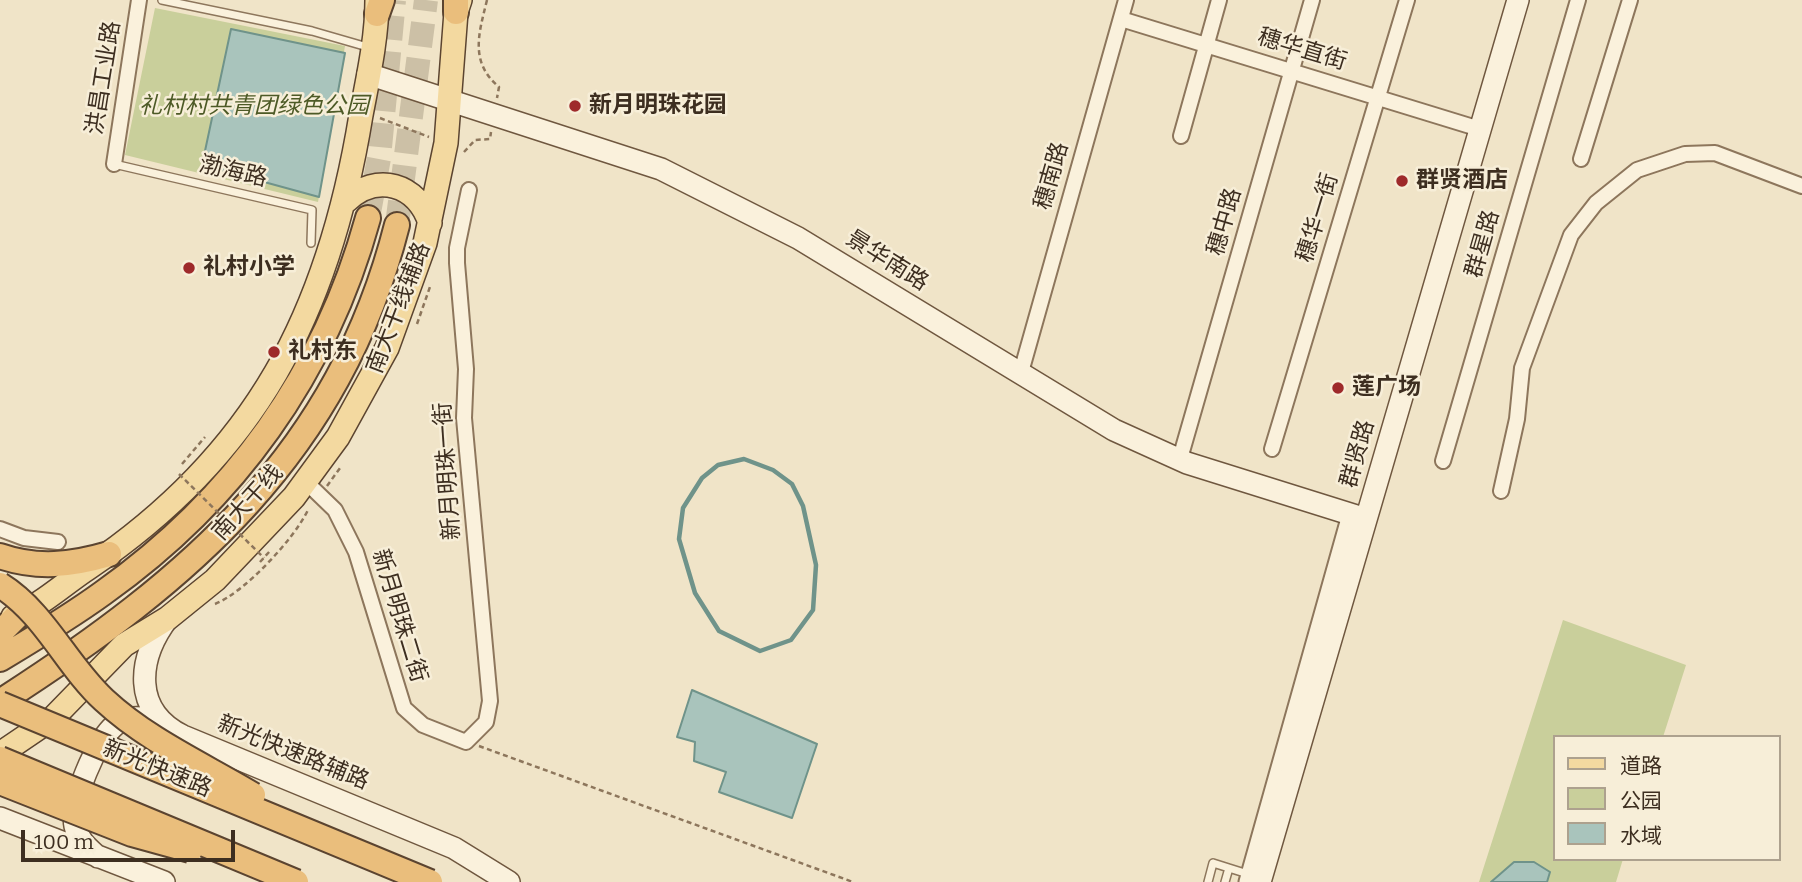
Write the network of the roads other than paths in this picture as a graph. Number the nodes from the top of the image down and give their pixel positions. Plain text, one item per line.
1 (139, 0) edge
2 (162, 0) edge
3 (1126, 0) edge
4 (1219, 0) edge
5 (1312, 0) edge
6 (1407, 0) edge
7 (1504, 0) edge
8 (1518, 0) edge
9 (1578, 0) edge
10 (1629, 0) edge
11 (457, 4) edge
12 (379, 5) edge
13 (1121, 19) junction
14 (1206, 44) junction
15 (372, 48) junction
16 (1291, 70) junction
17 (368, 74) junction
18 (1379, 97) junction
19 (450, 102) junction
20 (1470, 126) junction
21 (1181, 136) dead end
22 (1581, 159) dead end
23 (114, 164) joint
24 (1802, 186) edge
25 (468, 190) dead end
26 (346, 201) junction
27 (368, 218) tunnel mouth
28 (430, 223) junction
29 (397, 225) tunnel mouth
30 (311, 243) dead end
31 (1023, 365) dead end
32 (1272, 449) dead end
33 (1181, 455) dead end
34 (1443, 461) dead end
35 (306, 482) junction
36 (1501, 491) dead end
37 (1359, 517) junction
38 (0, 529) edge
39 (58, 542) dead end
40 (109, 554) junction
41 (0, 556) edge
42 (0, 585) edge
43 (9, 618) edge
44 (168, 618) junction
45 (0, 633) edge
46 (0, 659) edge
47 (0, 703) edge
48 (160, 723) junction
49 (466, 742) joint
50 (0, 757) edge
51 (0, 782) edge
52 (0, 818) edge
53 (319, 836) junction
54 (98, 856) junction
55 (243, 860) junction
56 (1250, 875) edge
57 (134, 877) edge
58 (164, 882) edge
59 (296, 882) edge
60 (430, 882) edge
61 (509, 882) edge
62 (1208, 882) edge
63 (1225, 882) edge

1 - 23 street, 洪昌工业路
2 - 15 lane
3 - 13 street, 穗南路
4 - 14 street
5 - 16 street, 穗中路
6 - 18 street, 穗华一街
7 - 20 main road, 群贤路
7 - 37 main road, 群贤路
8 - 37 main road, 群贤路
9 - 34 street, 群星路
10 - 22 street
11 - 19 main road, 南大干线辅路
12 - 15 main road
13 - 14 street, 穗华直街
13 - 31 street, 穗南路
14 - 16 street, 穗华直街
14 - 21 street
15 - 17 main road
16 - 18 street, 穗华直街
16 - 33 street, 穗中路
17 - 19 main road, 景华南路
17 - 26 main road
18 - 20 street, 穗华直街
18 - 32 street, 穗华一街
19 - 28 main road, 南大干线辅路
19 - 37 main road, 景华南路
20 - 37 main road, 群贤路
23 - 30 lane, 渤海路
24 - 36 street
25 - 49 street, 新月明珠一街
26 - 28 main road
26 - 40 main road
27 - 46 highway, 南大干线
28 - 35 main road, 南大干线辅路
29 - 47 highway, 南大干线
35 - 44 main road, 南大干线辅路
35 - 49 street, 新月明珠二街
37 - 56 main road, 群贤路
38 - 39 street
40 - 41 highway
40 - 43 main road
42 - 53 highway, bridge
43 - 45 highway
44 - 48 main road
44 - 50 main road, 南大干线辅路
47 - 53 highway, 新光快速路, bridge
48 - 54 main road
48 - 61 main road, 新光快速路辅路
50 - 55 highway, bridge
51 - 55 highway, bridge
52 - 54 main road
53 - 60 highway, 新光快速路, bridge
54 - 57 main road
55 - 59 highway, bridge
56 - 62 lane
56 - 63 lane
57 - 58 main road

